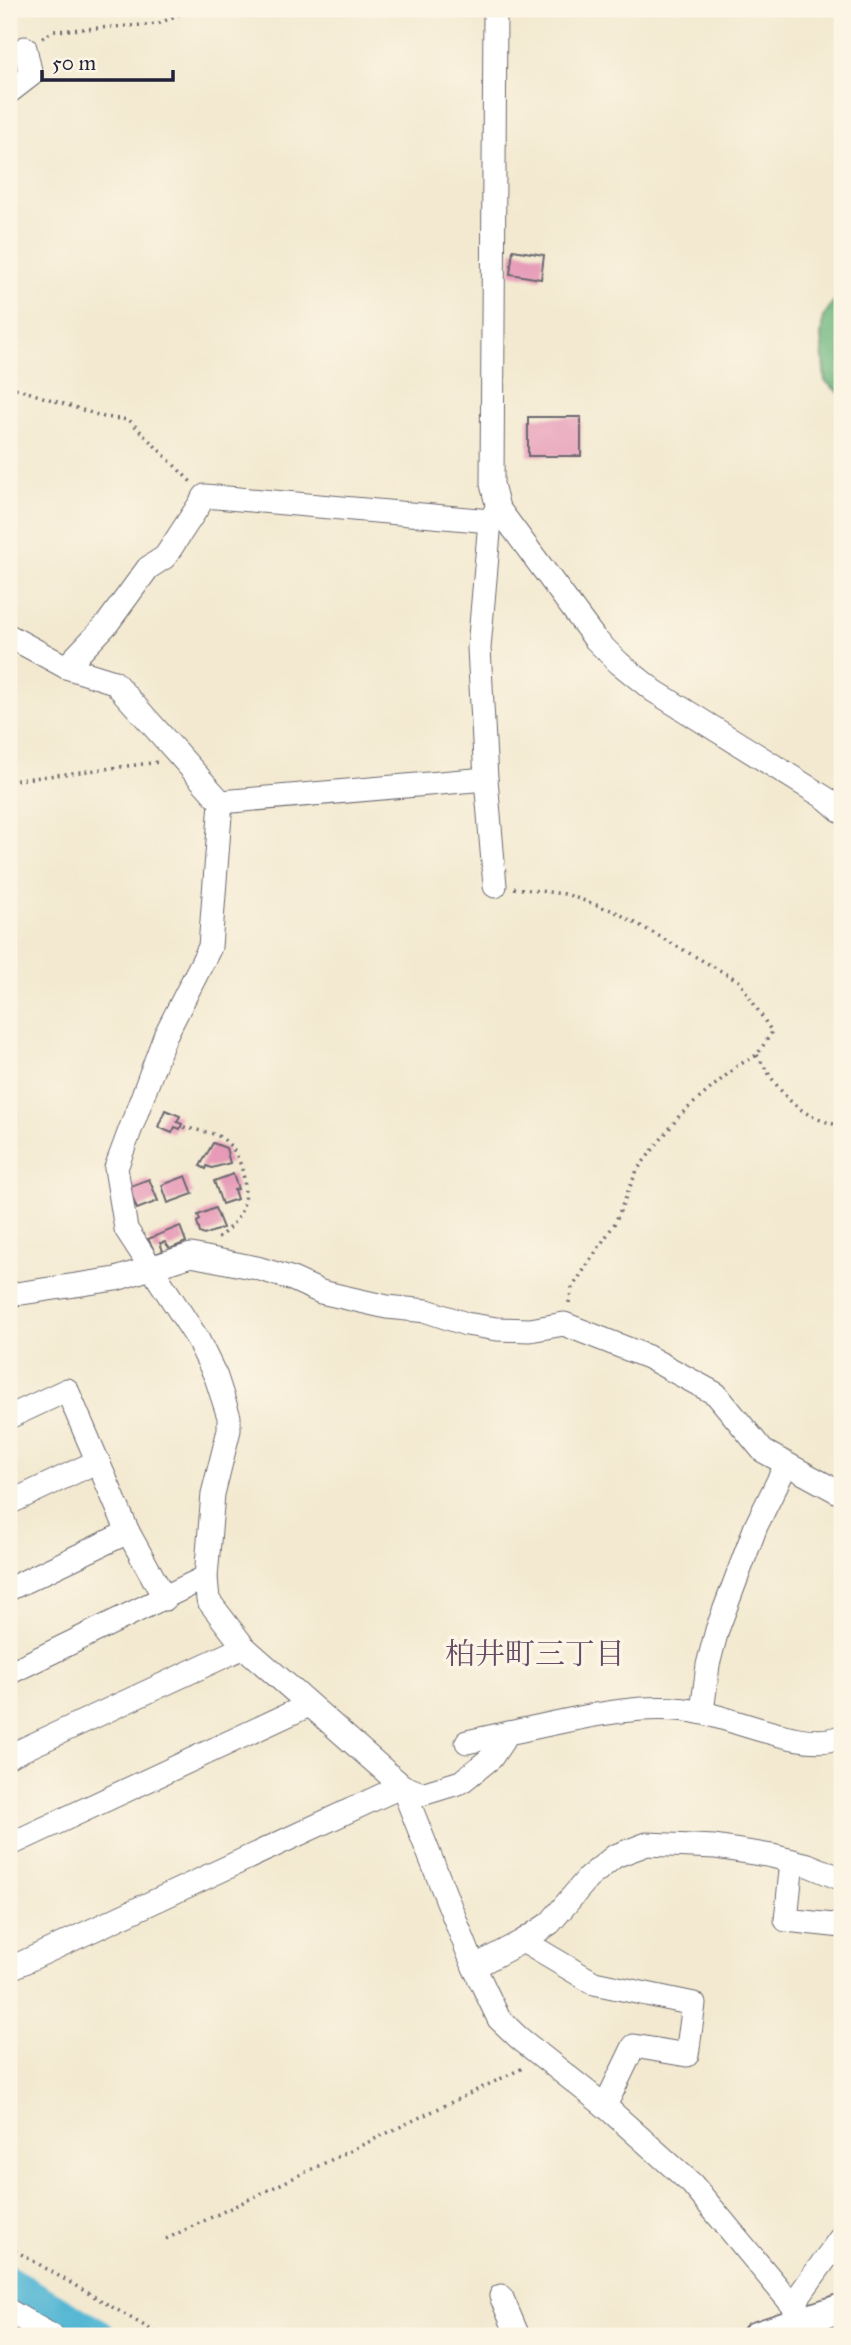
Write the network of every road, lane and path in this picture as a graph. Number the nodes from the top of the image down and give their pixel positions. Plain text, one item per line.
1 (191, 9) edge
2 (495, 9) edge
3 (25, 48) joint
4 (9, 92) edge
5 (9, 386) edge
6 (205, 496) junction
7 (494, 514) junction
8 (13, 643) edge
9 (66, 667) junction
10 (183, 759) junction
11 (486, 779) junction
12 (9, 781) edge
13 (221, 802) junction
14 (842, 812) edge
15 (495, 886) joint
16 (757, 1055) junction
17 (842, 1126) edge
18 (184, 1127) dead end
19 (191, 1255) junction
20 (150, 1269) junction
21 (9, 1295) edge
22 (564, 1324) junction
23 (9, 1417) edge
24 (98, 1461) junction
25 (786, 1465) junction
26 (842, 1494) edge
27 (9, 1503) edge
28 (128, 1532) junction
29 (206, 1577) junction
30 (9, 1589) edge
31 (165, 1599) junction
32 (244, 1647) junction
33 (9, 1673) edge
34 (309, 1704) junction
35 (702, 1712) junction
36 (508, 1733) junction
37 (842, 1736) edge
38 (467, 1742) dead end
39 (9, 1756) edge
40 (402, 1786) junction
41 (9, 1845) edge
42 (792, 1861) junction
43 (842, 1880) edge
44 (842, 1926) edge
45 (523, 1941) junction
46 (474, 1967) junction
47 (9, 1969) edge
48 (545, 2057) junction
49 (605, 2106) junction
50 (842, 2236) edge
51 (166, 2239) dead end
52 (9, 2248) edge
53 (501, 2296) dead end
54 (842, 2308) edge
55 (9, 2311) edge
56 (799, 2322) edge
57 (52, 2336) edge
58 (162, 2336) edge
59 (518, 2336) edge
60 (755, 2336) edge

1 - 3 path
2 - 7 street
3 - 4 street
5 - 6 path
6 - 7 street
6 - 9 street
7 - 11 street
7 - 14 street
8 - 9 street
9 - 10 street
10 - 12 path
10 - 13 street
11 - 13 street
11 - 15 street
13 - 20 street
15 - 16 path
16 - 17 path
16 - 22 path
18 - 19 path
19 - 20 street
19 - 22 street
20 - 21 street
20 - 29 street
22 - 25 street
23 - 24 street
24 - 27 street
24 - 28 street
25 - 26 street
25 - 35 street
28 - 30 street
28 - 31 street
29 - 31 street
29 - 32 street
31 - 33 street
32 - 34 street
32 - 39 street
34 - 40 street
34 - 41 street
35 - 36 street
35 - 37 street
36 - 38 street
36 - 40 street
40 - 46 street
40 - 47 street
42 - 43 street
42 - 44 street
42 - 45 street
45 - 46 street
45 - 49 street
46 - 48 street
48 - 49 street
48 - 51 path
49 - 56 street
50 - 56 street
52 - 58 path
53 - 59 street
54 - 56 main road
55 - 57 street
56 - 60 main road

